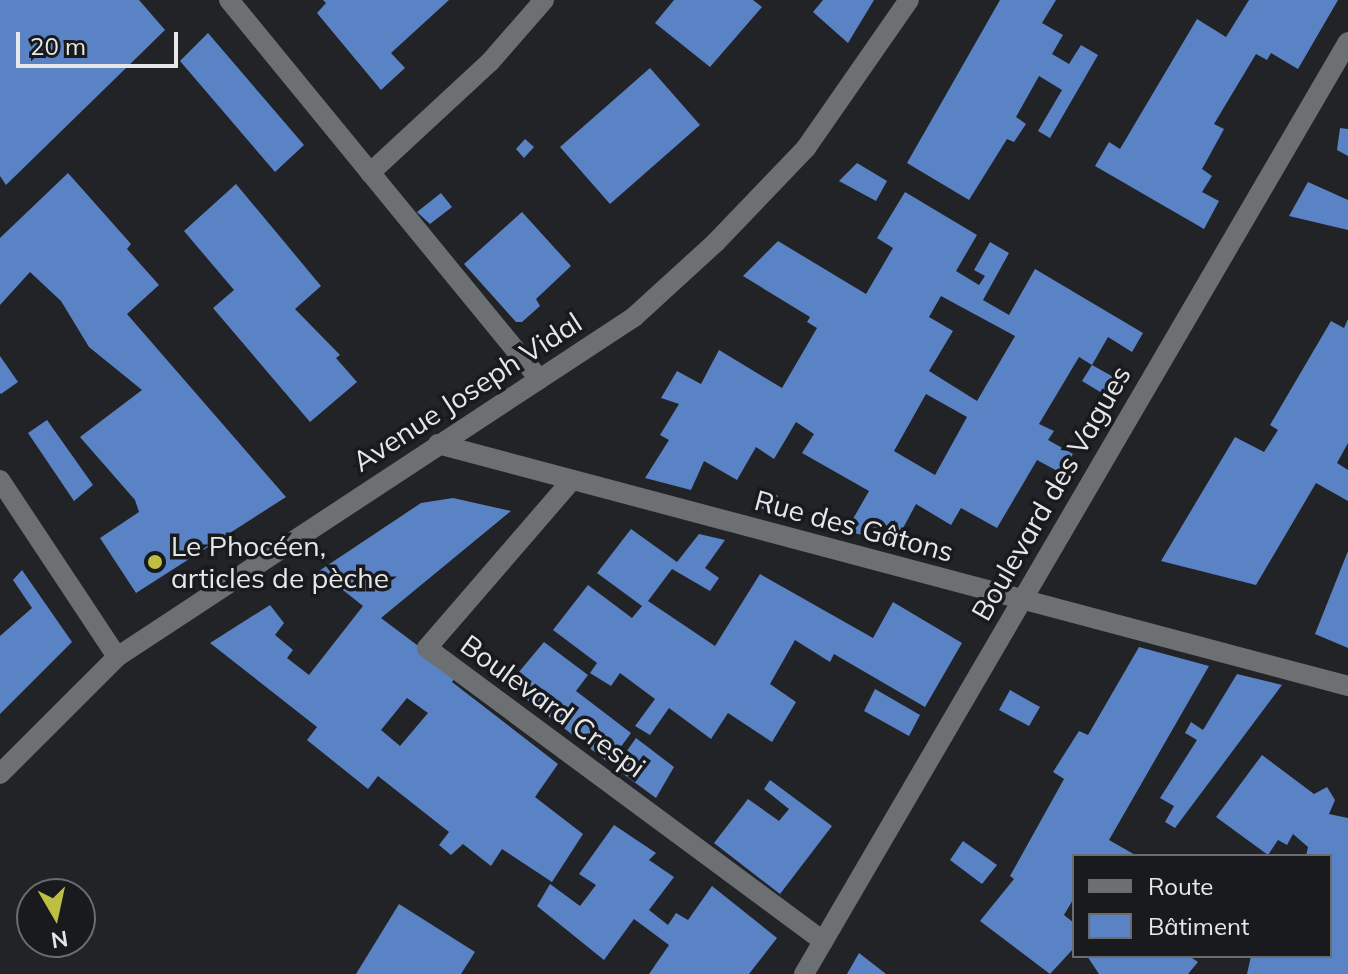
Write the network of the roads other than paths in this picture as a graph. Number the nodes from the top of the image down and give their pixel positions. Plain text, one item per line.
1 (229, 0) edge
2 (544, 0) edge
3 (909, 0) edge
4 (1348, 42) edge
5 (370, 173) junction
6 (539, 379) junction
7 (438, 444) junction
8 (0, 480) edge
9 (572, 480) junction
10 (1021, 600) junction
11 (117, 657) junction
12 (1348, 686) edge
13 (0, 774) edge
14 (823, 941) junction
15 (804, 974) edge

1 - 5 street
2 - 5 street
3 - 6 street, Avenue Joseph Vidal
4 - 10 street, Boulevard des Vagues
5 - 6 street
6 - 7 street, Avenue Joseph Vidal
7 - 9 street, Rue des Gâtons
7 - 11 street, Avenue Joseph Vidal
8 - 11 street
9 - 10 street, Rue des Gâtons
9 - 14 street, Boulevard Crespi
10 - 12 street, Rue des Gâtons
10 - 14 street, Boulevard des Vagues
11 - 13 street, Avenue Joseph Vidal
14 - 15 street, Boulevard des Vagues

